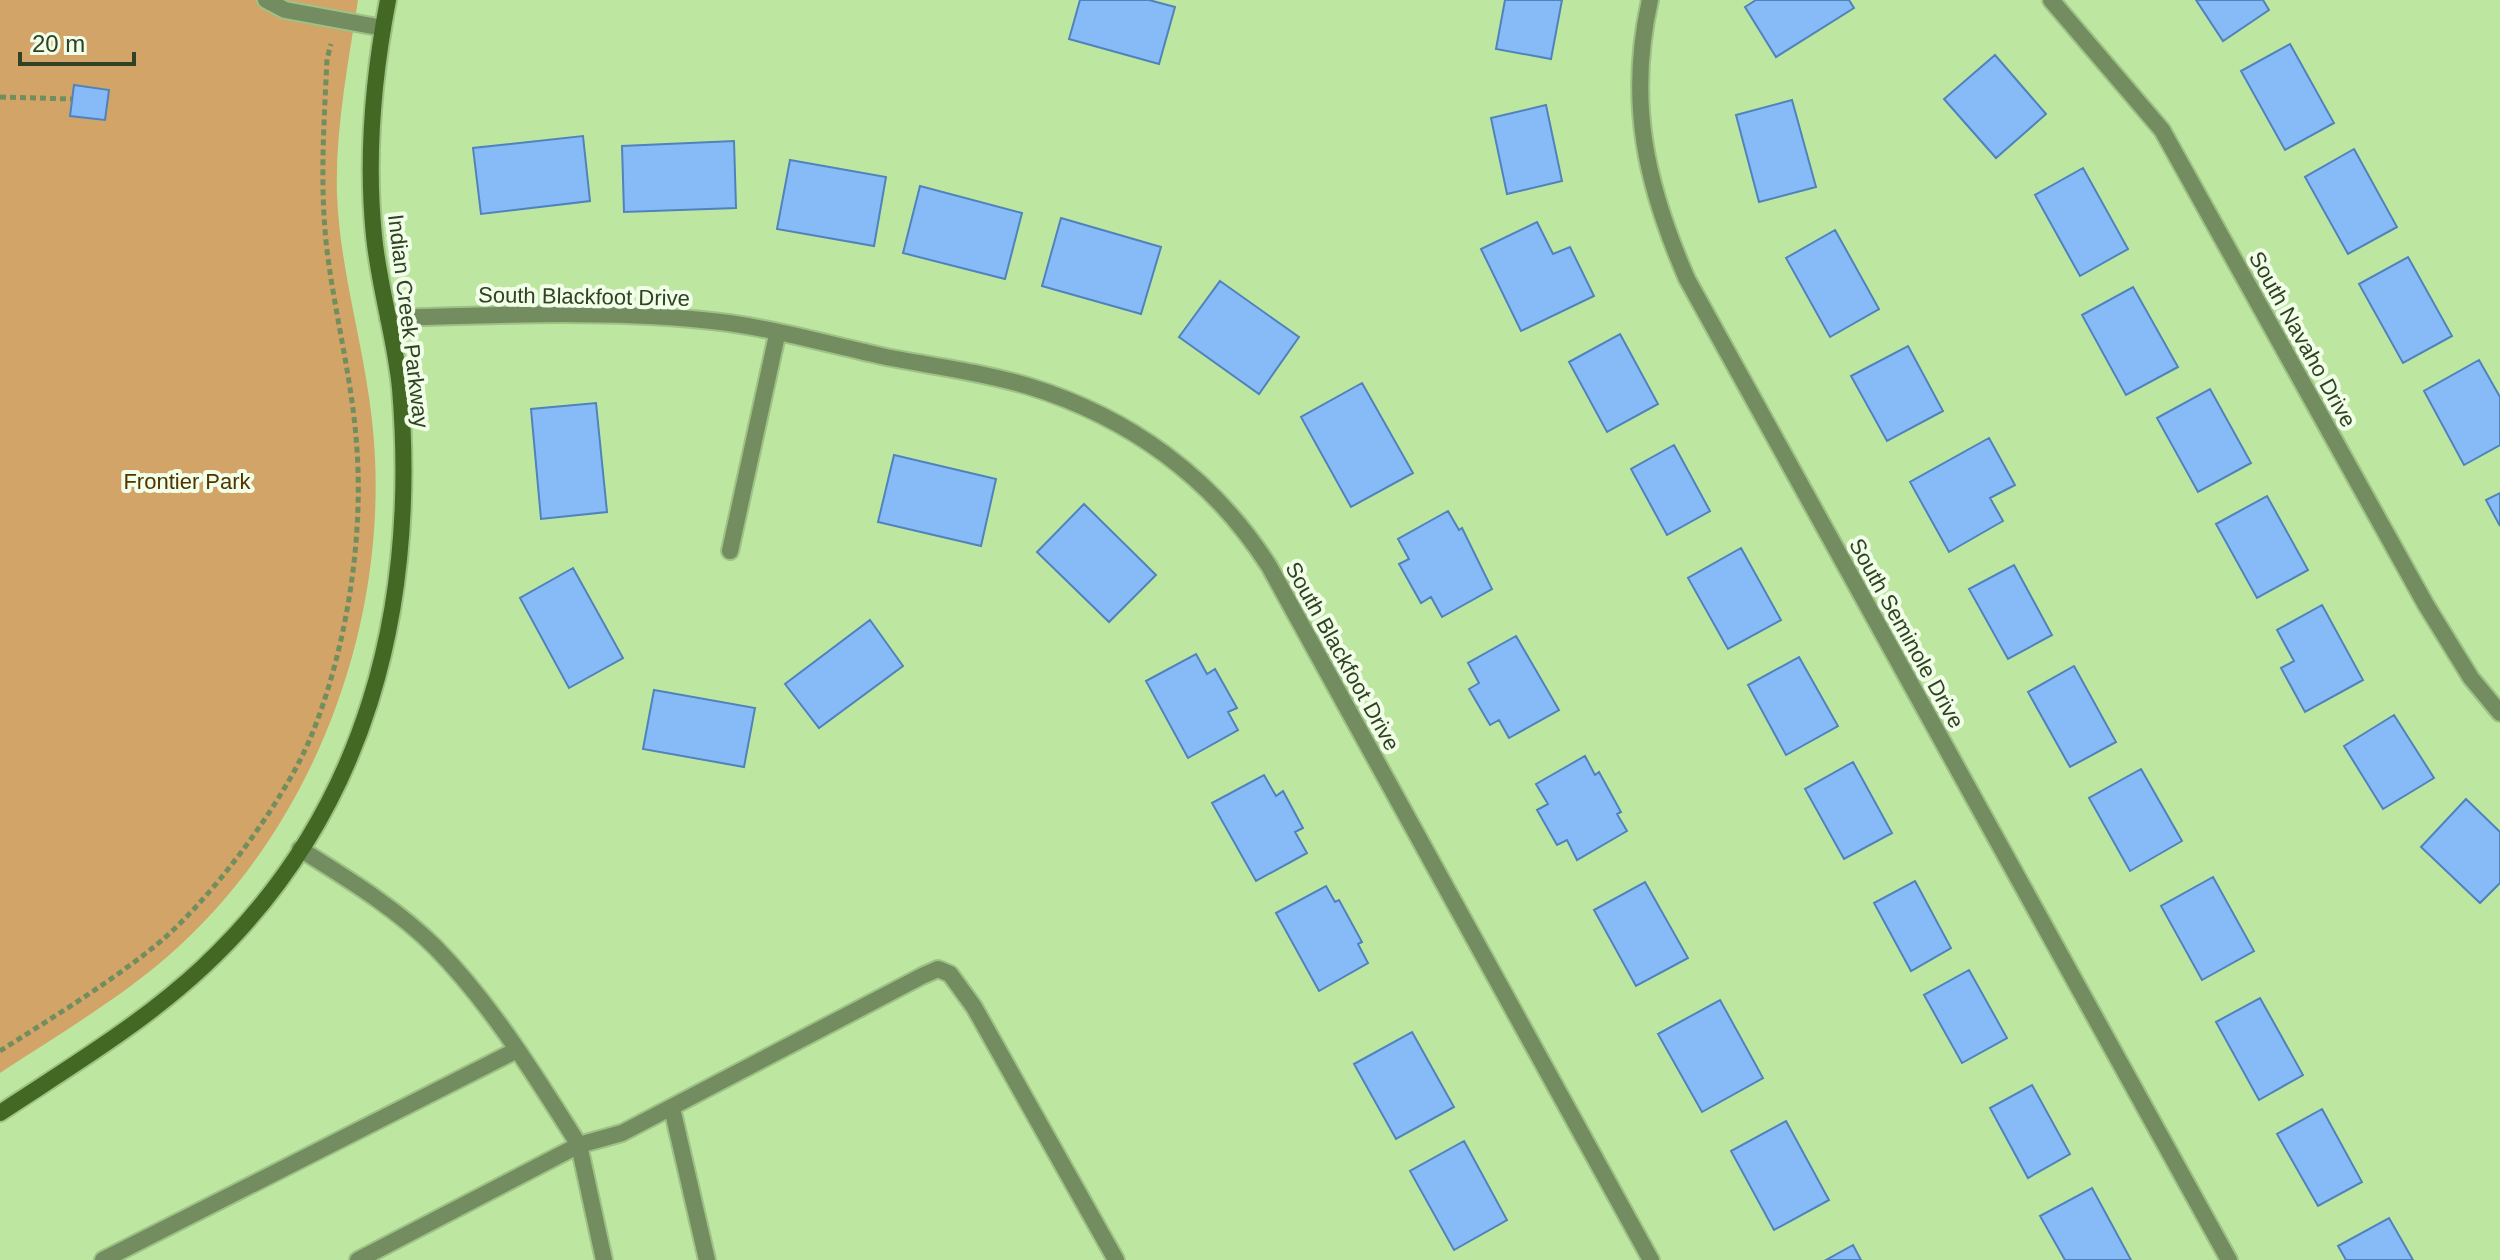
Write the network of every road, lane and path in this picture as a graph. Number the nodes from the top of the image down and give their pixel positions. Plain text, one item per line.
1 (266, 0) edge
2 (388, 0) edge
3 (1650, 0) edge
4 (2051, 0) edge
5 (339, 19) junction
6 (383, 28) junction
7 (0, 97) edge
8 (72, 99) dead end
9 (388, 318) junction
10 (777, 335) junction
11 (730, 551) dead end
12 (2500, 713) edge
13 (300, 849) junction
14 (517, 1050) junction
15 (0, 1051) edge
16 (672, 1108) junction
17 (0, 1113) edge
18 (579, 1145) junction
19 (103, 1260) edge
20 (358, 1260) edge
21 (604, 1260) edge
22 (707, 1260) edge
23 (1116, 1260) edge
24 (1651, 1260) edge
25 (2229, 1260) edge

1 - 5 street
2 - 6 street, Indian Creek Parkway
3 - 25 street, South Seminole Drive
4 - 12 street, South Navaho Drive
5 - 6 street
5 - 15 path
6 - 9 street, Indian Creek Parkway
7 - 8 path
9 - 10 street, South Blackfoot Drive
9 - 13 street, Indian Creek Parkway
10 - 11 street
10 - 24 street, South Blackfoot Drive
13 - 14 street
13 - 17 street, Indian Creek Parkway
14 - 18 street
14 - 19 street
16 - 18 street
16 - 22 street
16 - 23 street
18 - 20 street
18 - 21 street

